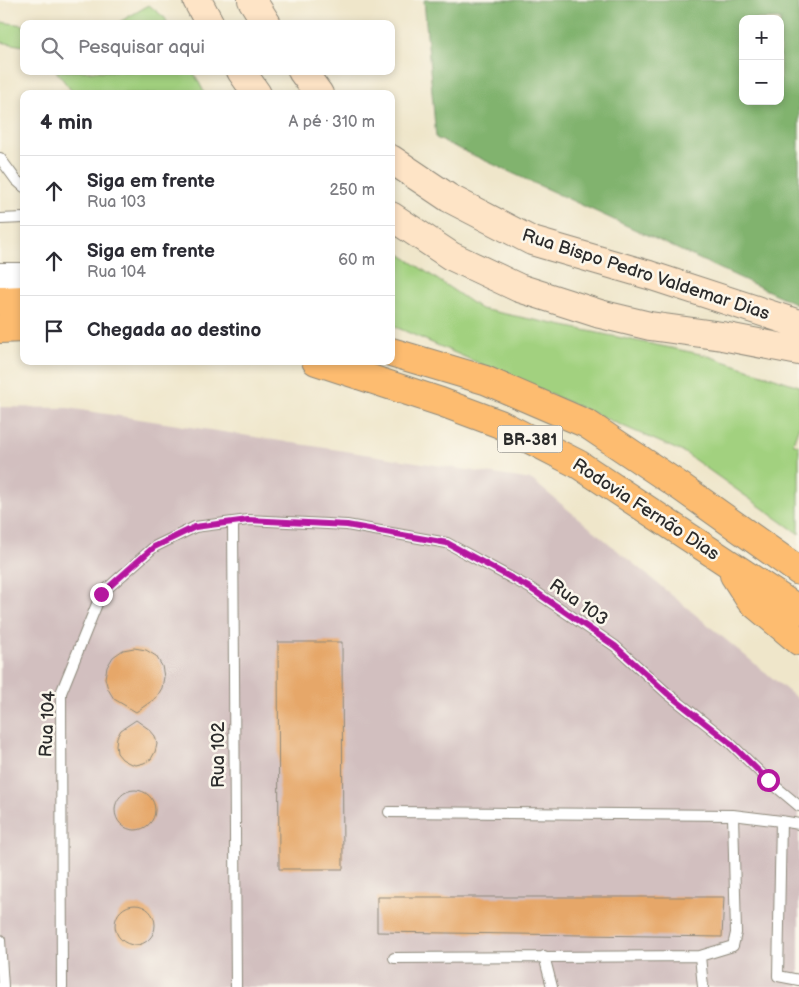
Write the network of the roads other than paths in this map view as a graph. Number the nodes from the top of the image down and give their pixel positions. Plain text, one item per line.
1 (197, 0) edge
2 (252, 0) edge
3 (208, 20) edge
4 (264, 20) edge
5 (244, 75) edge
6 (305, 75) edge
7 (254, 90) edge
8 (317, 90) edge
9 (0, 158) edge
10 (395, 163) edge
11 (20, 184) edge
12 (20, 218) edge
13 (0, 219) edge
14 (395, 219) edge
15 (0, 275) edge
16 (20, 275) edge
17 (20, 300) edge
18 (0, 301) edge
19 (799, 324) edge
20 (20, 328) edge
21 (0, 329) edge
22 (799, 351) edge
23 (395, 353) edge
24 (328, 365) edge
25 (730, 521) junction
26 (233, 522) junction
27 (799, 550) edge
28 (723, 560) junction
29 (799, 571) edge
30 (799, 610) edge
31 (799, 641) edge
32 (799, 806) edge
33 (389, 812) dead end
34 (733, 815) junction
35 (781, 821) junction
36 (799, 824) edge
37 (0, 940) edge
38 (544, 956) junction
39 (700, 956) junction
40 (394, 958) dead end
41 (799, 980) edge
42 (2, 987) edge
43 (62, 987) edge
44 (236, 987) edge
45 (552, 987) edge
46 (703, 987) edge

1 - 3 main road
2 - 4 main road
5 - 7 main road
6 - 8 main road
9 - 11 lane
10 - 19 main road, Rua Bispo Pedro Valdemar Dias
12 - 13 lane
14 - 22 main road, Rua Bispo Pedro Valdemar Dias
15 - 16 street
17 - 18 highway
20 - 21 highway
23 - 25 highway, Rodovia Fernão Dias / BR-381
24 - 28 highway, Rodovia Fernão Dias / BR-381
25 - 27 highway, BR-381
25 - 29 highway, Rodovia Fernão Dias / BR-381
26 - 32 lane, Rua 103
26 - 43 lane, Rua 104
26 - 44 lane, Rua 102
28 - 30 highway, Rodovia Fernão Dias / BR-381
28 - 31 highway, BR-381
33 - 34 lane
34 - 35 lane
34 - 39 lane
35 - 36 lane
35 - 41 lane
37 - 42 lane
38 - 39 lane
38 - 40 lane
38 - 45 lane
39 - 46 lane

